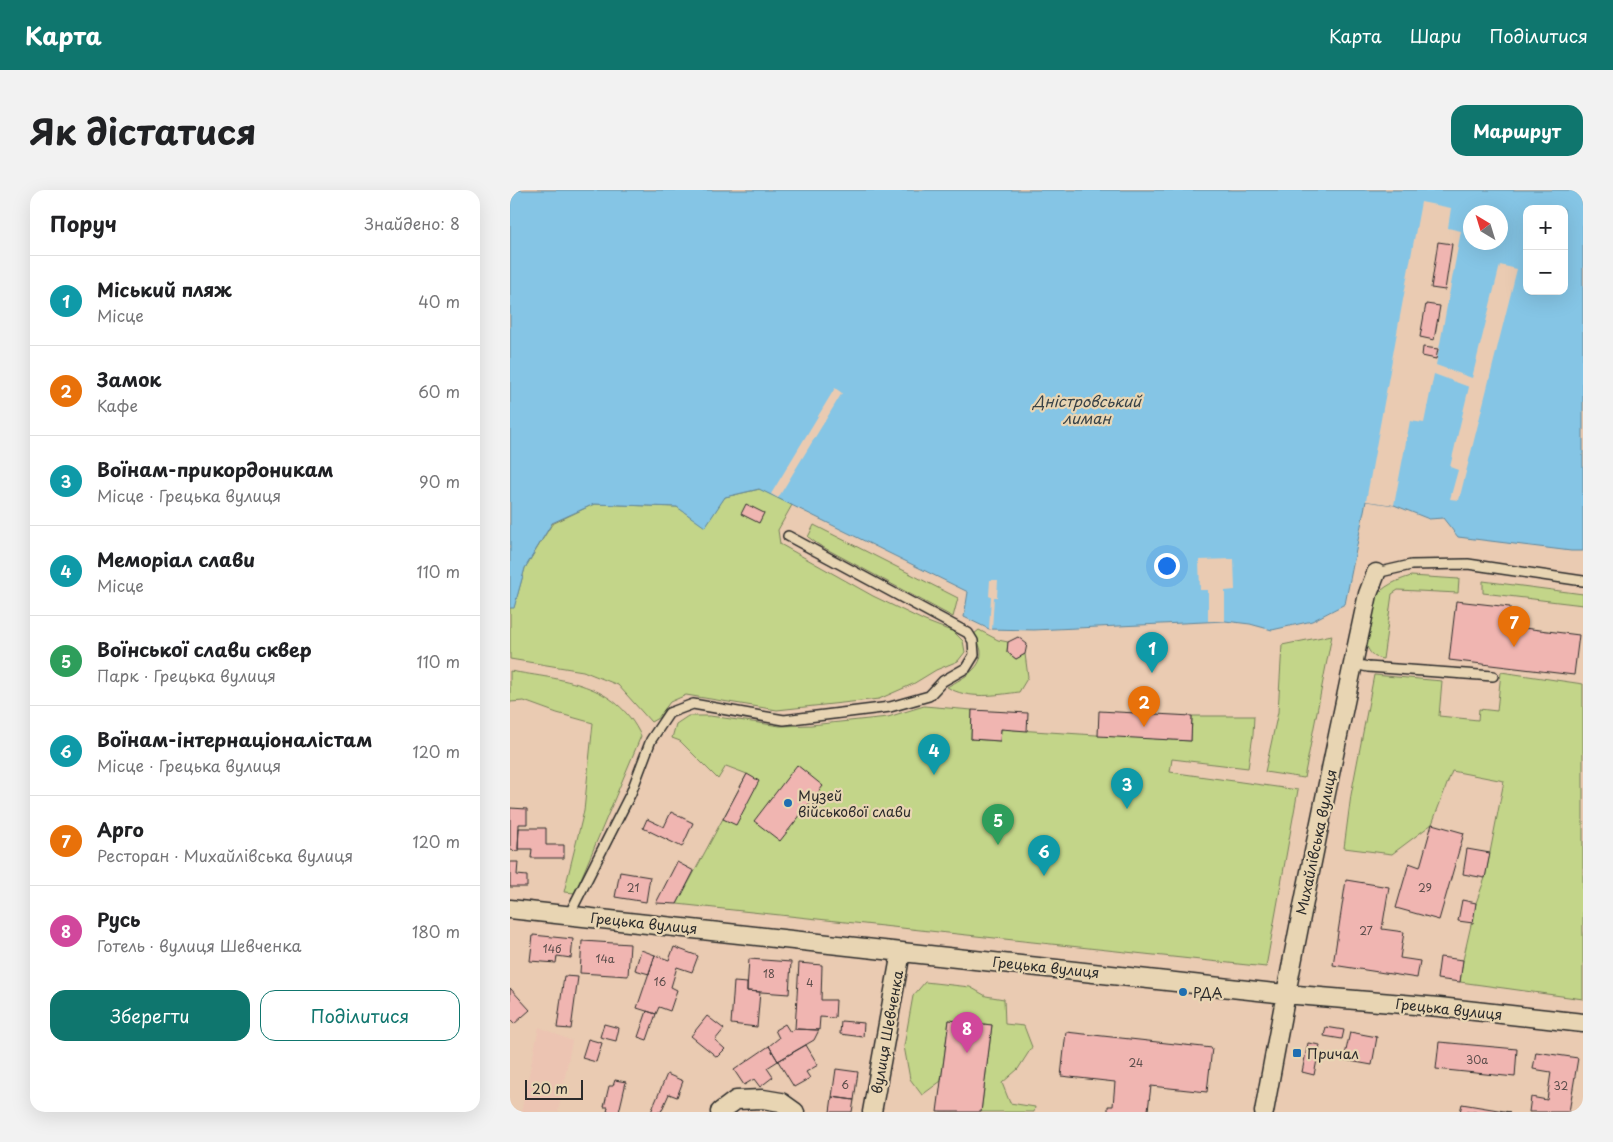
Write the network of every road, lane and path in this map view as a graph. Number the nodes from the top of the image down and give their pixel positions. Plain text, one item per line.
1 (788, 536) dead end
2 (1376, 573) joint
3 (1583, 581) edge
4 (1354, 664) junction
5 (1493, 676) dead end
6 (510, 909) edge
7 (569, 915) junction
8 (901, 952) junction
9 (1285, 994) junction
10 (1583, 1023) edge
11 (720, 1112) edge
12 (795, 1112) edge
13 (872, 1112) edge
14 (1264, 1112) edge

1 - 7 lane
2 - 3 lane
2 - 4 street, Михайлівська вулиця
4 - 5 lane
4 - 9 street, Михайлівська вулиця
6 - 7 street, Грецька вулиця
7 - 8 street, Грецька вулиця
8 - 9 street, Грецька вулиця
8 - 13 street, вулиця Шевченка
9 - 10 street, Грецька вулиця
9 - 14 street, Михайлівська вулиця
11 - 12 street

